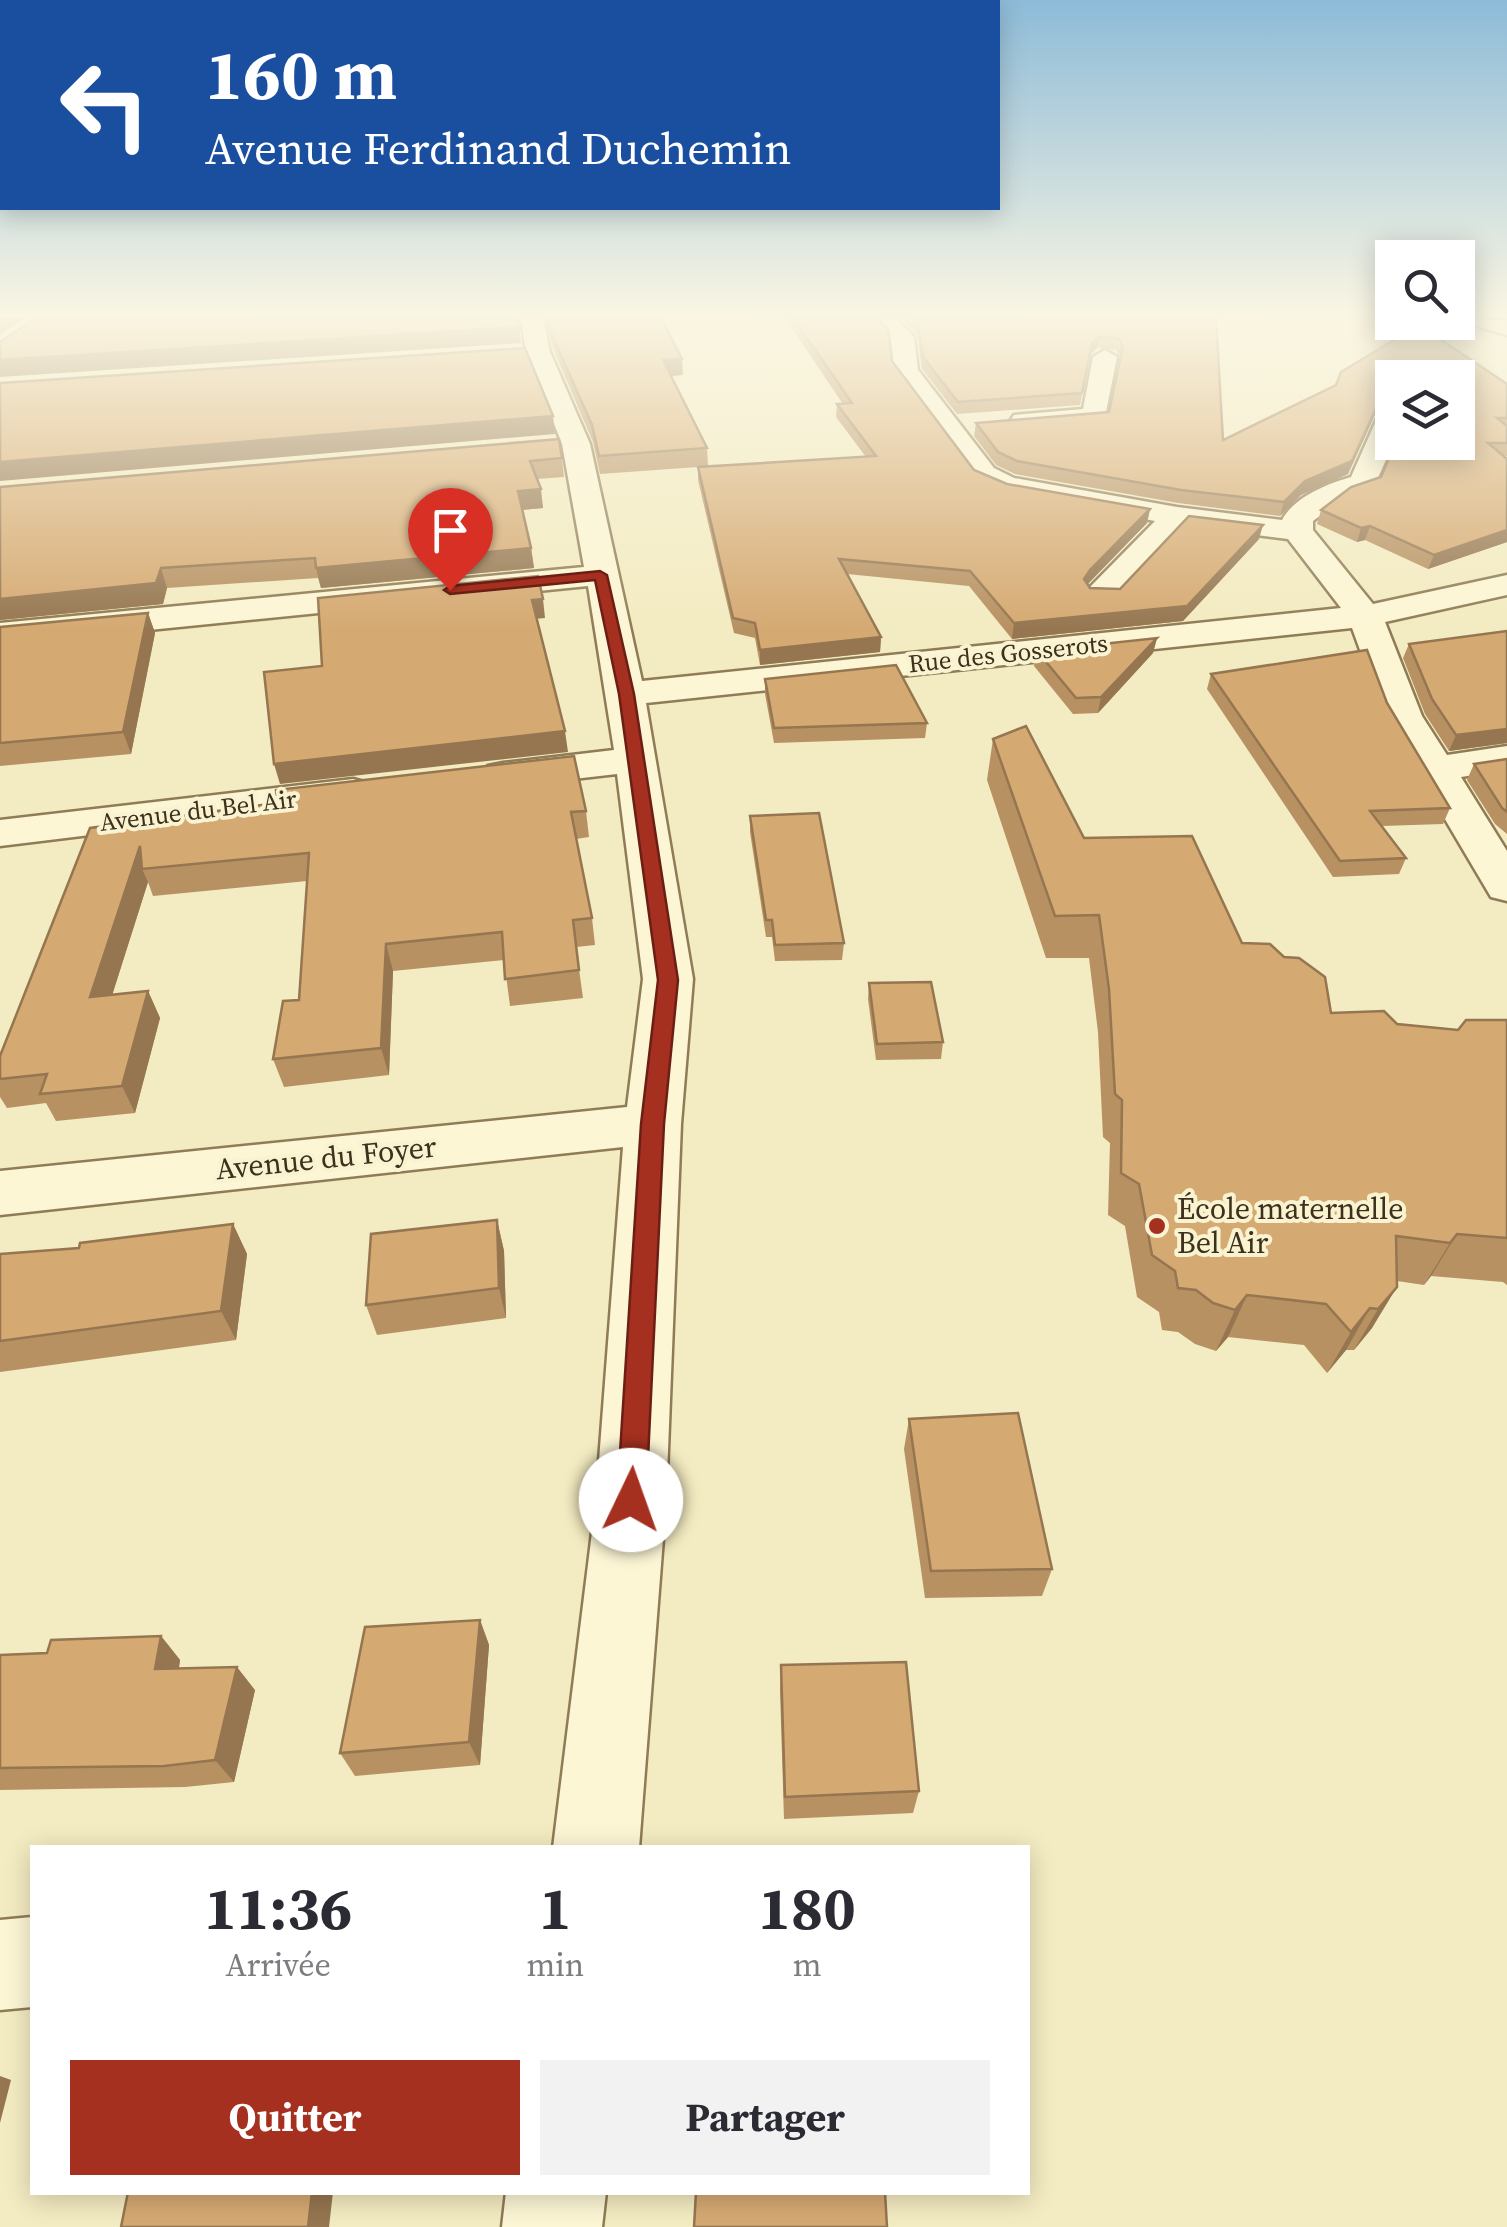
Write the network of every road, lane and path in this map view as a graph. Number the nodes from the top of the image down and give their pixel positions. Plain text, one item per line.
1 (557, 422) edge
2 (947, 422) edge
3 (1010, 422) edge
4 (950, 426) junction
5 (1375, 454) edge
6 (1176, 516) junction
7 (1298, 531) junction
8 (600, 575) junction
9 (1507, 585) edge
10 (1102, 594) edge
11 (1365, 616) junction
12 (0, 634) edge
13 (626, 694) junction
14 (1507, 758) edge
15 (634, 760) junction
16 (1434, 769) junction
17 (456, 781) edge
18 (396, 788) edge
19 (0, 833) edge
20 (1507, 888) edge
21 (653, 1124) junction
22 (0, 1193) edge
23 (596, 1845) edge
24 (30, 1962) edge
25 (0, 1965) edge
26 (556, 2195) edge
27 (552, 2227) edge

1 - 8 street
2 - 4 street
3 - 4 street
4 - 6 street
5 - 7 street
6 - 7 street
6 - 10 street
7 - 11 street
8 - 12 street
8 - 13 street
9 - 11 street, Rue des Gosserots
11 - 13 street, Rue des Gosserots
11 - 16 street
13 - 15 street
14 - 16 street
15 - 17 street
15 - 21 street
16 - 20 street
18 - 19 street, Avenue du Bel Air
21 - 22 street, Avenue du Foyer
21 - 23 street
24 - 25 street
26 - 27 street

